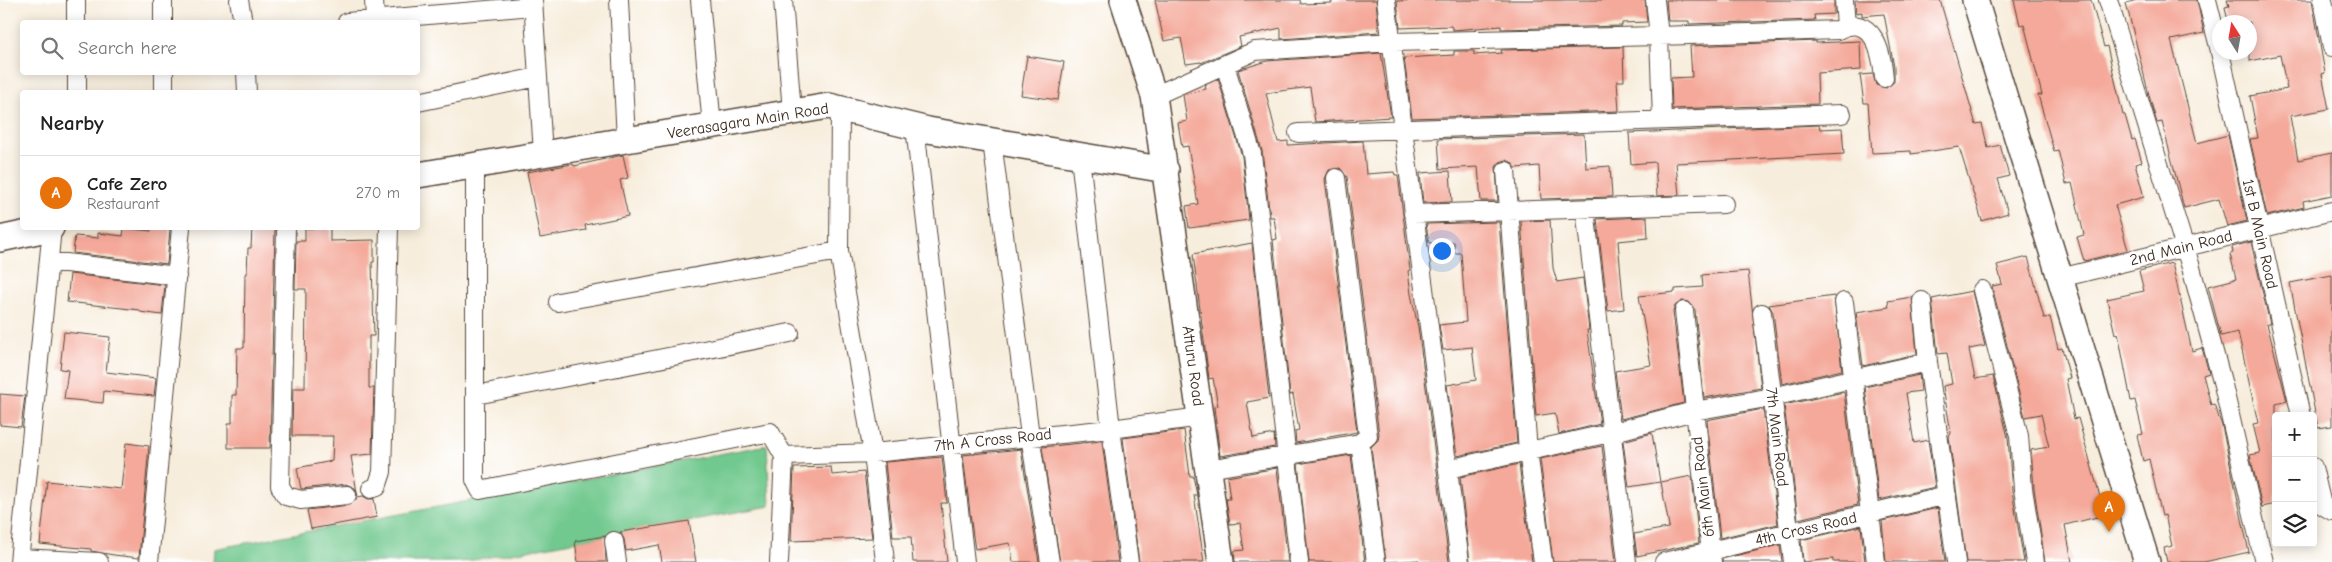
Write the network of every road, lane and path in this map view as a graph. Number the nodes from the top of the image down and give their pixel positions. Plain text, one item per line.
1 (76, 0) edge
2 (163, 0) edge
3 (239, 0) edge
4 (374, 0) edge
5 (619, 0) edge
6 (700, 0) edge
7 (783, 0) edge
8 (1124, 0) edge
9 (1386, 0) edge
10 (1655, 0) edge
11 (1844, 0) edge
12 (1975, 0) edge
13 (2108, 0) edge
14 (2208, 0) edge
15 (2322, 0) edge
16 (533, 3) edge
17 (460, 6) edge
18 (2212, 17) edge
19 (375, 19) junction
20 (76, 20) edge
21 (164, 20) edge
22 (243, 20) edge
23 (366, 20) edge
24 (1846, 26) junction
25 (1659, 36) junction
26 (1392, 42) junction
27 (2332, 48) edge
28 (2222, 60) edge
29 (1225, 65) junction
30 (77, 75) edge
31 (164, 75) edge
32 (246, 75) edge
33 (538, 77) junction
34 (1884, 78) dead end
35 (77, 90) edge
36 (164, 90) edge
37 (247, 90) edge
38 (1154, 96) junction
39 (420, 102) edge
40 (840, 108) junction
41 (792, 112) junction
42 (1842, 114) dead end
43 (1662, 120) junction
44 (712, 126) junction
45 (915, 126) junction
46 (1402, 129) junction
47 (1298, 133) dead end
48 (626, 140) junction
49 (992, 141) junction
50 (543, 154) junction
51 (1080, 157) junction
52 (475, 165) junction
53 (1166, 170) junction
54 (1506, 171) dead end
55 (420, 175) edge
56 (1336, 178) dead end
57 (1724, 204) dead end
58 (1585, 208) junction
59 (1509, 211) junction
60 (2332, 211) edge
61 (1413, 214) junction
62 (43, 230) edge
63 (52, 230) edge
64 (181, 230) edge
65 (286, 230) edge
66 (389, 230) edge
67 (2258, 230) junction
68 (0, 239) edge
69 (2185, 246) junction
70 (839, 251) junction
71 (49, 260) junction
72 (177, 276) junction
73 (2060, 278) junction
74 (1982, 290) dead end
75 (1922, 301) dead end
76 (558, 302) dead end
77 (1844, 302) dead end
78 (1684, 311) dead end
79 (1762, 313) dead end
80 (790, 333) dead end
81 (1928, 362) junction
82 (1852, 379) junction
83 (476, 396) junction
84 (1772, 397) junction
85 (1694, 411) junction
86 (2300, 412) edge
87 (1201, 417) junction
88 (1110, 430) junction
89 (1610, 433) junction
90 (1030, 436) junction
91 (1360, 443) junction
92 (952, 444) junction
93 (1528, 451) junction
94 (874, 453) junction
95 (1287, 455) junction
96 (784, 456) junction
97 (1208, 469) junction
98 (1448, 469) junction
99 (2317, 479) edge
100 (371, 489) dead end
101 (347, 495) dead end
102 (1947, 495) junction
103 (2327, 508) edge
104 (1870, 513) junction
105 (1790, 532) junction
106 (614, 541) dead end
107 (1712, 556) edge
108 (20, 560) edge
109 (99, 562) edge
110 (149, 562) edge
111 (617, 562) edge
112 (778, 562) edge
113 (885, 562) edge
114 (966, 562) edge
115 (1050, 562) edge
116 (1129, 562) edge
117 (1221, 562) edge
118 (1299, 562) edge
119 (1376, 562) edge
120 (1460, 562) edge
121 (1543, 562) edge
122 (1627, 562) edge
123 (1664, 562) edge
124 (1793, 562) edge
125 (1876, 562) edge
126 (1956, 562) edge
127 (2035, 562) edge
128 (2147, 562) edge
129 (2264, 562) edge

1 - 20 street
2 - 21 street
3 - 22 street
4 - 19 street
5 - 48 street
6 - 44 street
7 - 41 street
8 - 38 street, Atturu Road
9 - 26 street
10 - 25 street
11 - 24 street
12 - 73 street
13 - 69 street
14 - 18 street, 1st B Main Road
15 - 27 street
16 - 17 street
16 - 33 street
17 - 19 street
19 - 23 street
24 - 25 street
24 - 34 street
25 - 26 street
25 - 43 street
26 - 29 street
26 - 46 street
28 - 67 street, 1st B Main Road
29 - 38 street
29 - 95 street
30 - 35 street
31 - 36 street
32 - 37 street
33 - 39 street
33 - 50 street
38 - 53 street, Atturu Road
40 - 41 street, Veerasagara Main Road
40 - 45 street, Veerasagara Main Road
40 - 70 street
41 - 44 street, Veerasagara Main Road
42 - 43 street
43 - 46 street
44 - 48 street, Veerasagara Main Road
45 - 49 street, Veerasagara Main Road
45 - 92 street
46 - 47 street
46 - 61 street
48 - 50 street, Veerasagara Main Road
49 - 51 street, Veerasagara Main Road
49 - 90 street
50 - 52 street, Veerasagara Main Road
51 - 53 street, Veerasagara Main Road
51 - 88 street
52 - 55 street, Veerasagara Main Road
52 - 83 street
53 - 87 street, Atturu Road
54 - 59 street
56 - 91 street
57 - 58 street
58 - 59 street
58 - 89 street
59 - 61 street
59 - 93 street
60 - 67 street, 2nd Main Road
61 - 98 street
62 - 68 street
63 - 71 street
64 - 72 street
65 - 101 street
66 - 100 street
67 - 69 street, 2nd Main Road
67 - 86 street, 1st B Main Road
69 - 73 street, 2nd Main Road
69 - 129 street
70 - 76 street
70 - 94 street
71 - 72 street
71 - 108 street
72 - 110 street
73 - 128 street
74 - 127 street
75 - 81 street
77 - 82 street
78 - 85 street, 6th Main Road
79 - 84 street, 7th Main Road
80 - 83 street
81 - 82 street
81 - 102 street
82 - 84 street
82 - 104 street
83 - 96 street
84 - 85 street
84 - 105 street, 7th Main Road
85 - 89 street
85 - 107 street, 6th Main Road
87 - 88 street, 7th A Cross Road
87 - 97 street, Atturu Road
88 - 90 street, 7th A Cross Road
88 - 116 street
89 - 93 street
89 - 122 street
90 - 92 street, 7th A Cross Road
90 - 115 street
91 - 95 street
91 - 119 street
92 - 94 street, 7th A Cross Road
92 - 114 street
93 - 98 street
93 - 121 street
94 - 96 street, 7th A Cross Road
94 - 113 street
95 - 97 street
95 - 118 street
96 - 112 street
97 - 117 street, Atturu Road
98 - 120 street
99 - 103 street
102 - 104 street, 4th Cross Road
102 - 126 street
104 - 105 street, 4th Cross Road
104 - 125 street
105 - 107 street, 4th Cross Road
105 - 124 street, 7th Main Road
106 - 111 street
107 - 123 street, 4th Cross Road
108 - 109 street

